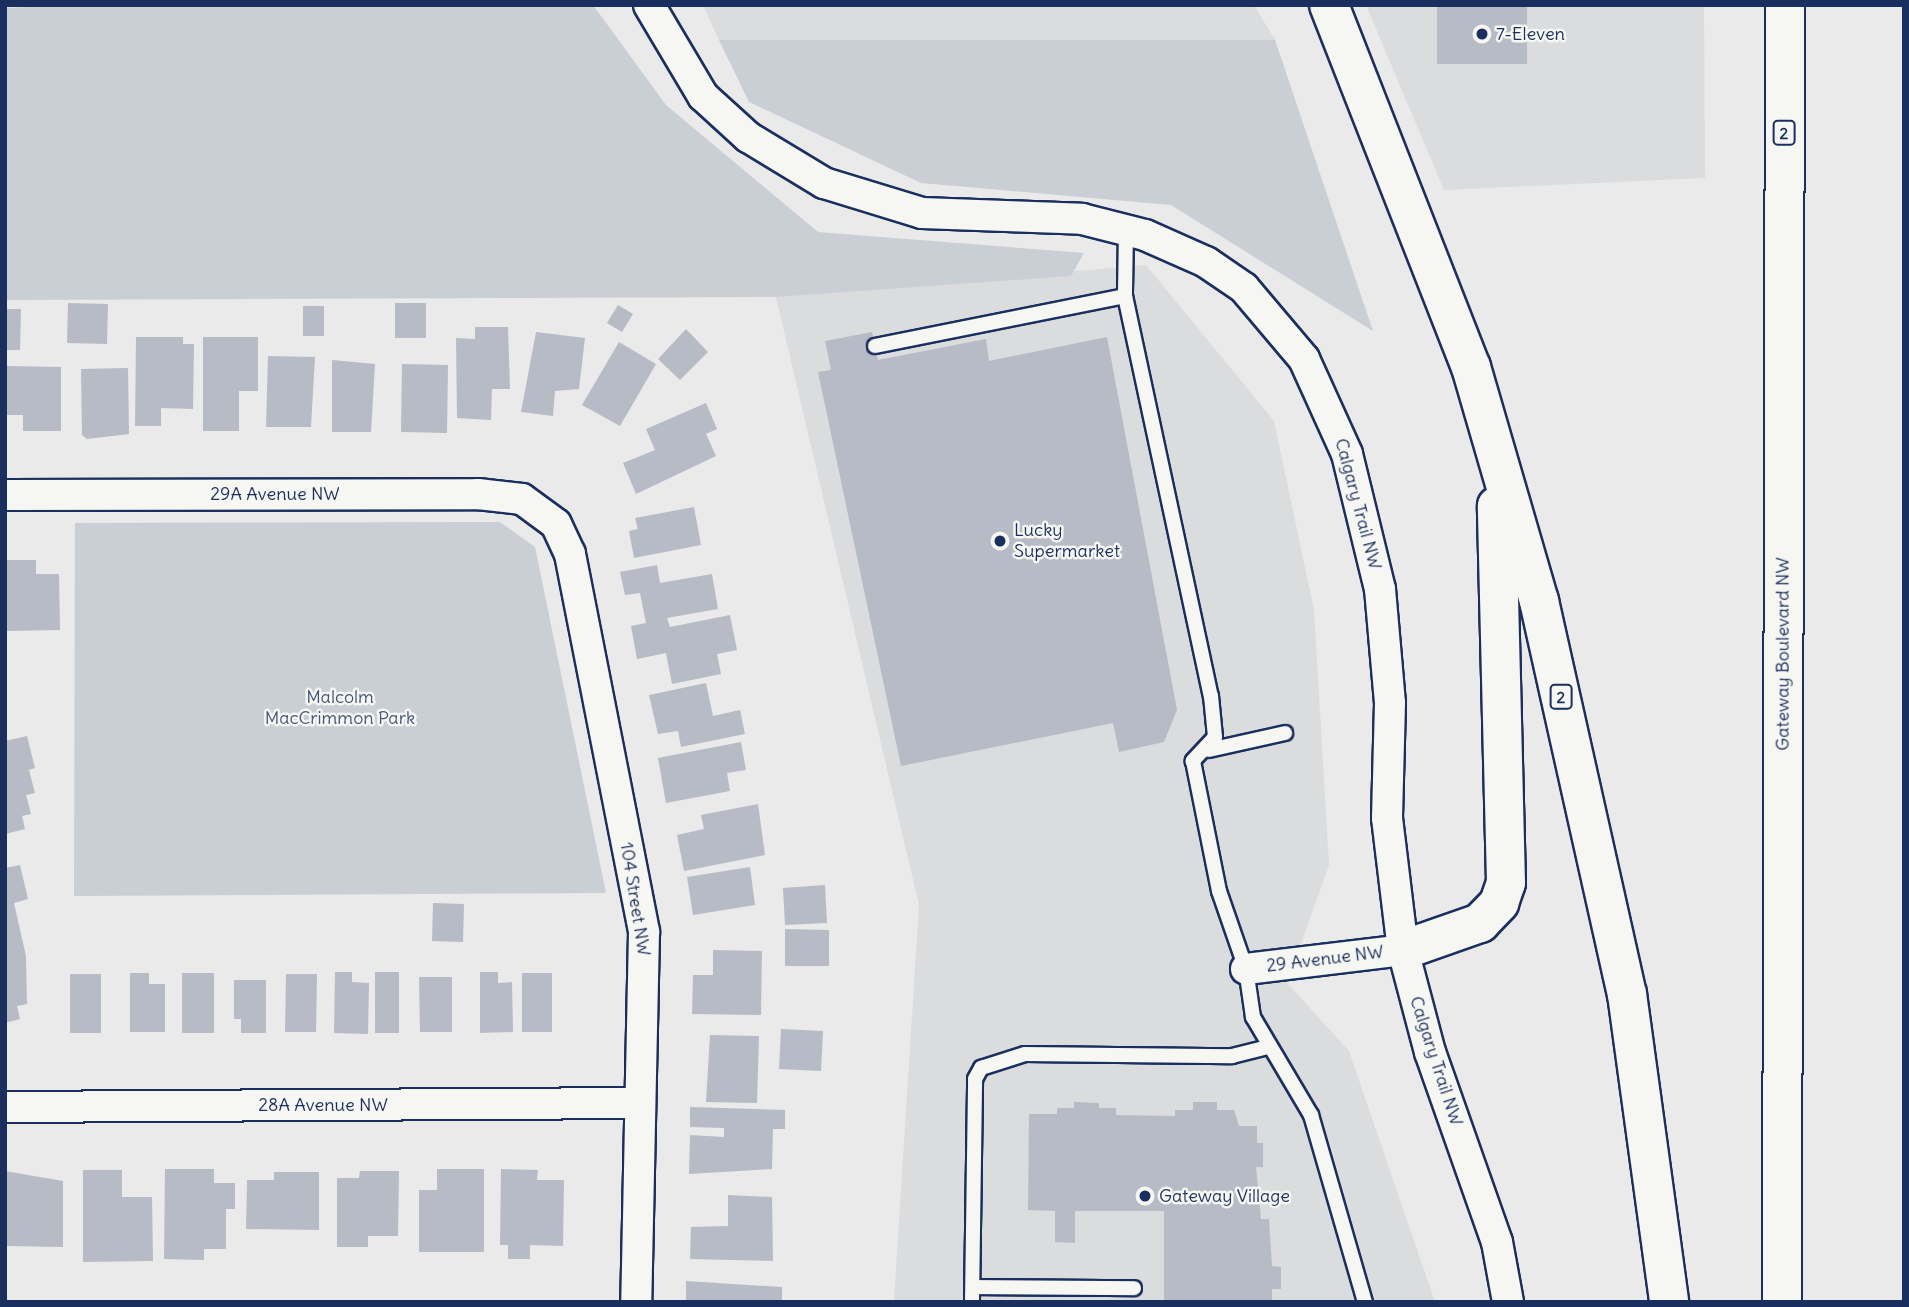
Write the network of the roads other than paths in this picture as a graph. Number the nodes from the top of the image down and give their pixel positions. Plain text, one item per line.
1 (649, 5) edge
2 (1329, 5) edge
3 (1785, 5) edge
4 (1126, 229) junction
5 (1125, 296) junction
6 (875, 346) dead end
7 (1496, 452) junction
8 (5, 495) edge
9 (542, 510) joint
10 (1285, 733) dead end
11 (1209, 750) junction
12 (1403, 950) junction
13 (1246, 969) junction
14 (1267, 1047) junction
15 (640, 1103) junction
16 (5, 1107) edge
17 (1134, 1289) dead end
18 (973, 1294) edge
19 (636, 1302) edge
20 (1365, 1302) edge
21 (1508, 1302) edge
22 (1670, 1302) edge
23 (1782, 1302) edge

1 - 4 street, Calgary Trail NW
2 - 7 highway, 2
3 - 23 highway, Gateway Boulevard NW / 2
4 - 5 lane
4 - 12 street, Calgary Trail NW
5 - 6 lane
5 - 11 lane
7 - 12 highway
7 - 22 highway, 2
8 - 9 street, 29A Avenue NW
9 - 15 street, 104 Street NW
10 - 11 lane
11 - 13 lane
12 - 13 street, 29 Avenue NW
12 - 21 street, Calgary Trail NW
13 - 14 lane
14 - 18 lane
14 - 20 lane
15 - 16 street, 28A Avenue NW
15 - 19 street, 104 Street NW
17 - 18 lane

